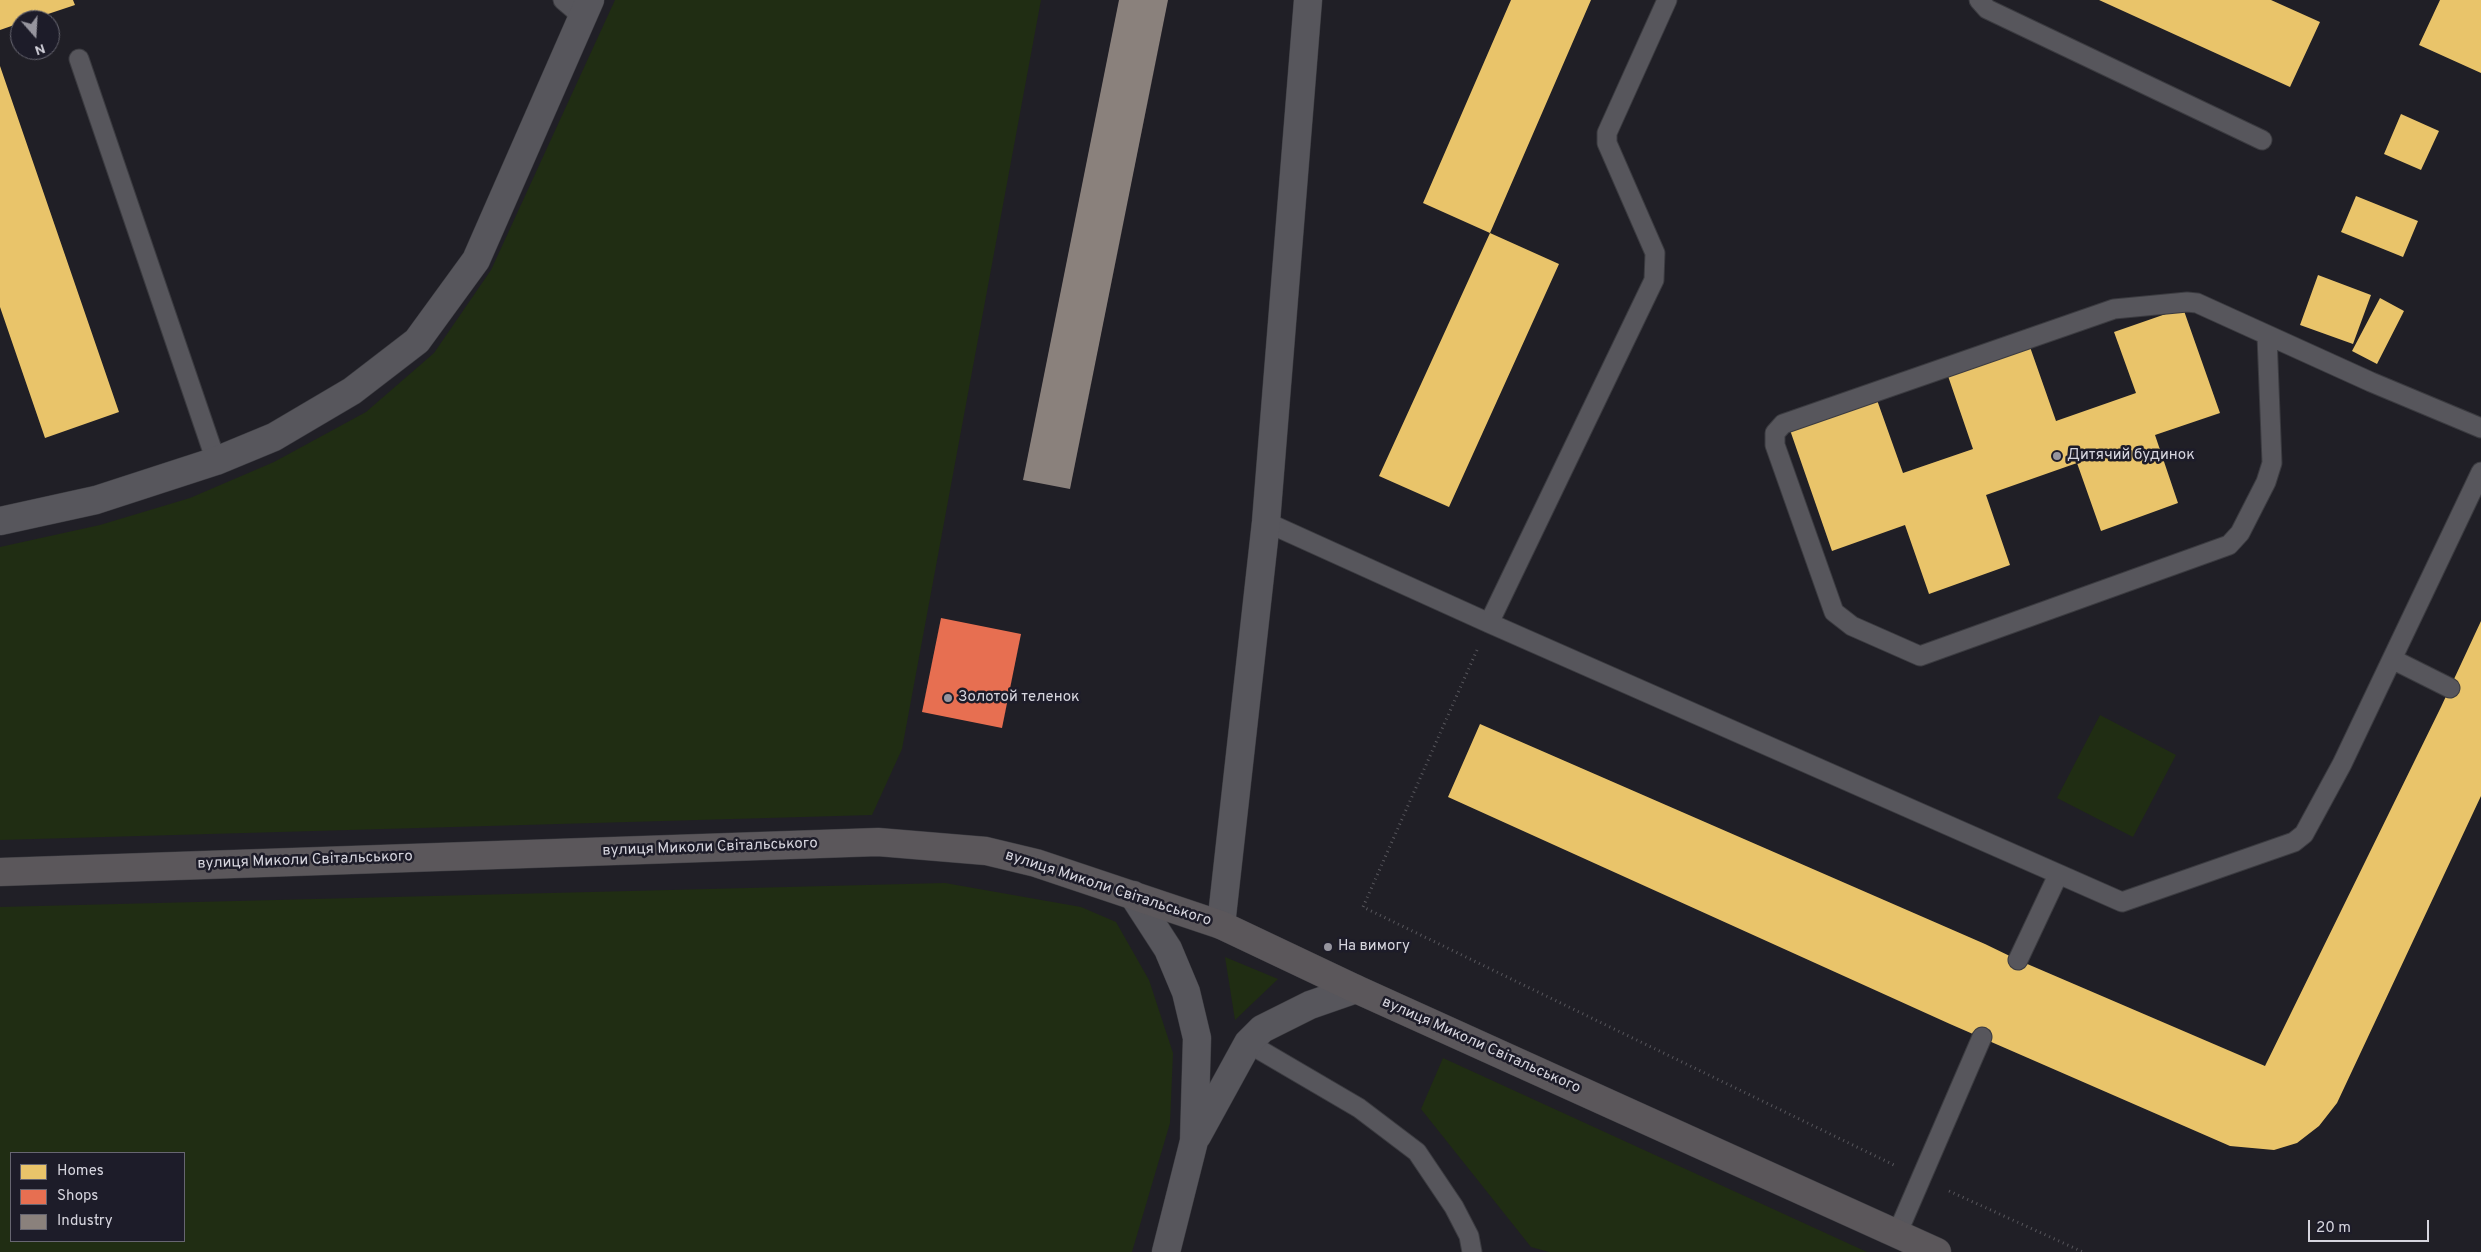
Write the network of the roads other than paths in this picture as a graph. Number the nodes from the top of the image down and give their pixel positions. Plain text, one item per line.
1 (1308, 0) edge
2 (1667, 0) edge
3 (1980, 0) edge
4 (579, 6) edge
5 (79, 59) dead end
6 (2262, 140) dead end
7 (2267, 336) junction
8 (2481, 428) edge
9 (216, 460) junction
10 (2481, 472) edge
11 (0, 521) edge
12 (1266, 522) junction
13 (1489, 623) junction
14 (2392, 659) junction
15 (2450, 688) dead end
16 (0, 872) edge
17 (2058, 875) junction
18 (1133, 895) junction
19 (1221, 925) junction
20 (2018, 960) dead end
21 (1356, 989) junction
22 (1982, 1037) dead end
23 (1248, 1043) junction
24 (1194, 1141) junction
25 (1898, 1234) junction
26 (1166, 1252) edge
27 (1472, 1252) edge
28 (1937, 1252) edge

1 - 12 street
2 - 13 lane
3 - 6 lane
4 - 9 street
5 - 9 lane
7 - 7 lane
7 - 8 lane
9 - 11 street
10 - 14 lane
12 - 13 lane
12 - 19 street
13 - 17 lane
14 - 15 lane
14 - 17 lane
16 - 18 main road, вулиця Миколи Світальського
17 - 20 lane
18 - 19 main road, вулиця Миколи Світальського
18 - 24 street
19 - 21 main road, вулиця Миколи Світальського
21 - 23 street
21 - 25 main road, вулиця Миколи Світальського
22 - 25 lane
23 - 24 street
23 - 27 lane
24 - 26 street
25 - 28 main road, вулиця Миколи Світальського

